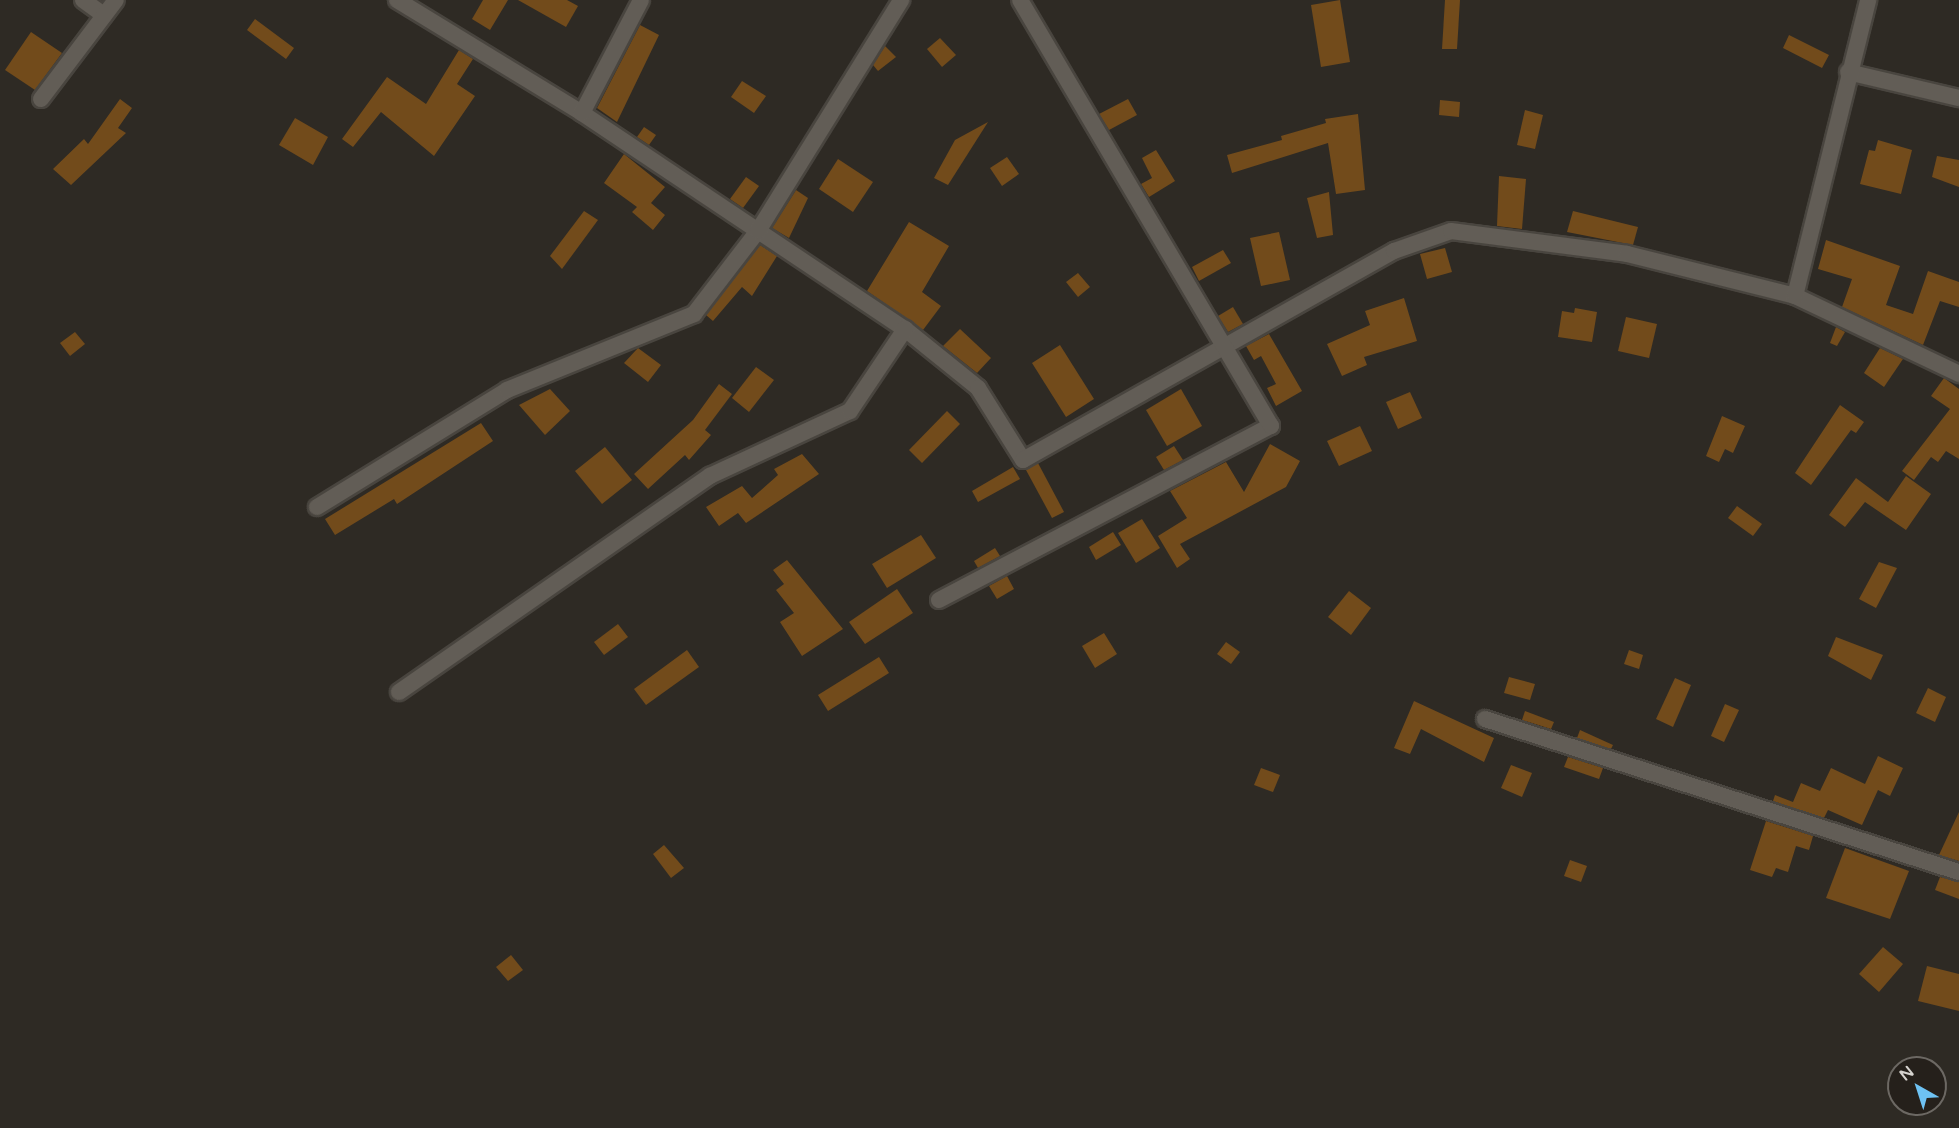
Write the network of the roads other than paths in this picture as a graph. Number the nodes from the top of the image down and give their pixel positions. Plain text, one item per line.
1 (83, 0) edge
2 (116, 0) edge
3 (397, 0) edge
4 (641, 0) edge
5 (901, 0) edge
6 (1020, 0) edge
7 (1868, 0) edge
8 (104, 15) junction
9 (1848, 72) junction
10 (1959, 98) edge
11 (41, 99) dead end
12 (582, 113) junction
13 (758, 231) junction
14 (1795, 296) junction
15 (905, 329) junction
16 (1228, 348) junction
17 (1959, 374) edge
18 (317, 507) dead end
19 (939, 600) dead end
20 (399, 692) dead end
21 (1485, 719) dead end
22 (1959, 872) edge

1 - 8 street
2 - 8 street
3 - 12 street
4 - 12 street
5 - 13 street
6 - 16 street
7 - 9 street
8 - 11 street
9 - 10 street
9 - 14 street
12 - 13 street
13 - 15 street
13 - 18 street
14 - 16 street
14 - 17 street
15 - 16 street
15 - 20 street
16 - 19 street
21 - 22 street

